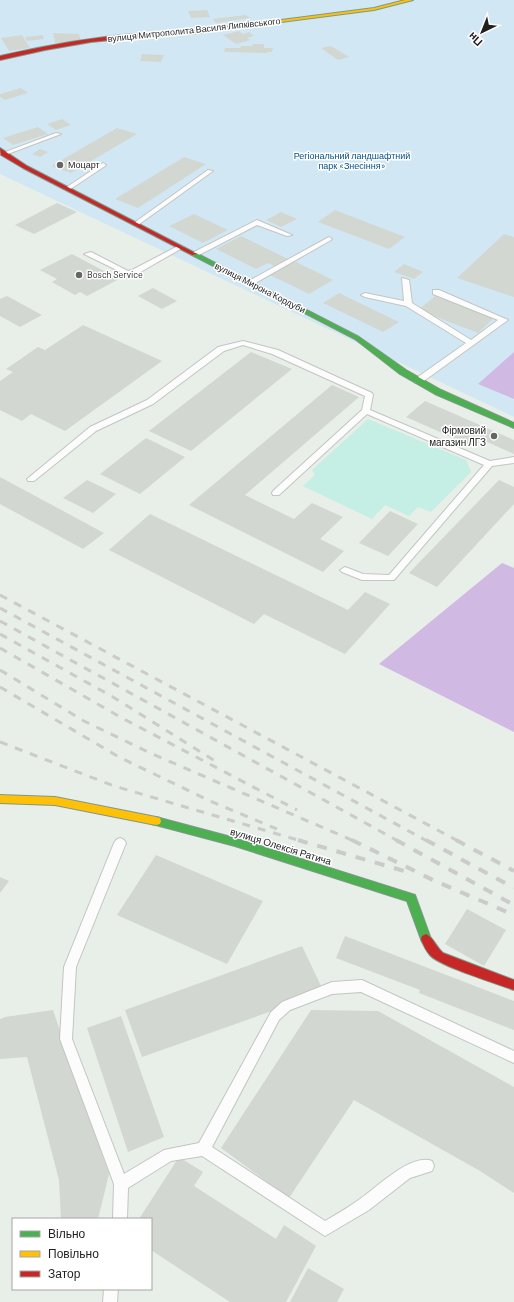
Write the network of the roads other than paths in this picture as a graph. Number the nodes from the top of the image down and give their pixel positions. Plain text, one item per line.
1 (411, 0) edge
2 (0, 58) edge
3 (58, 134) dead end
4 (1, 152) edge
5 (103, 165) dead end
6 (210, 171) dead end
7 (67, 189) junction
8 (136, 224) junction
9 (289, 235) dead end
10 (329, 239) dead end
11 (180, 247) junction
12 (88, 254) dead end
13 (194, 254) junction
14 (405, 280) dead end
15 (250, 283) junction
16 (436, 292) dead end
17 (365, 295) dead end
18 (408, 304) junction
19 (471, 343) junction
20 (418, 381) junction
21 (366, 411) junction
22 (514, 426) edge
23 (514, 460) edge
24 (489, 464) junction
25 (31, 479) dead end
26 (276, 493) dead end
27 (345, 570) dead end
28 (0, 799) edge
29 (120, 843) dead end
30 (514, 985) edge
31 (514, 1057) edge
32 (203, 1149) junction
33 (427, 1166) dead end
34 (121, 1184) junction
35 (120, 1218) edge
36 (111, 1290) edge
37 (110, 1302) edge

1 - 2 street, вулиця Митрополита Василя Липківського
3 - 4 lane
4 - 7 street, вулиця Мирона Кордуби
5 - 7 lane
6 - 8 lane
7 - 8 street, вулиця Мирона Кордуби
8 - 11 street, вулиця Мирона Кордуби
9 - 13 lane
10 - 15 lane
11 - 12 lane
11 - 13 street, вулиця Мирона Кордуби
13 - 15 street, вулиця Мирона Кордуби
14 - 18 lane
15 - 20 street, вулиця Мирона Кордуби
16 - 19 lane
17 - 18 lane
18 - 19 lane
19 - 20 lane
20 - 22 street, вулиця Мирона Кордуби
21 - 24 lane
21 - 25 lane
21 - 26 lane
23 - 24 lane
24 - 27 lane
28 - 30 street, вулиця Олексія Ратича
29 - 34 lane
31 - 32 lane
32 - 33 lane
32 - 34 lane
34 - 35 lane
36 - 37 lane

